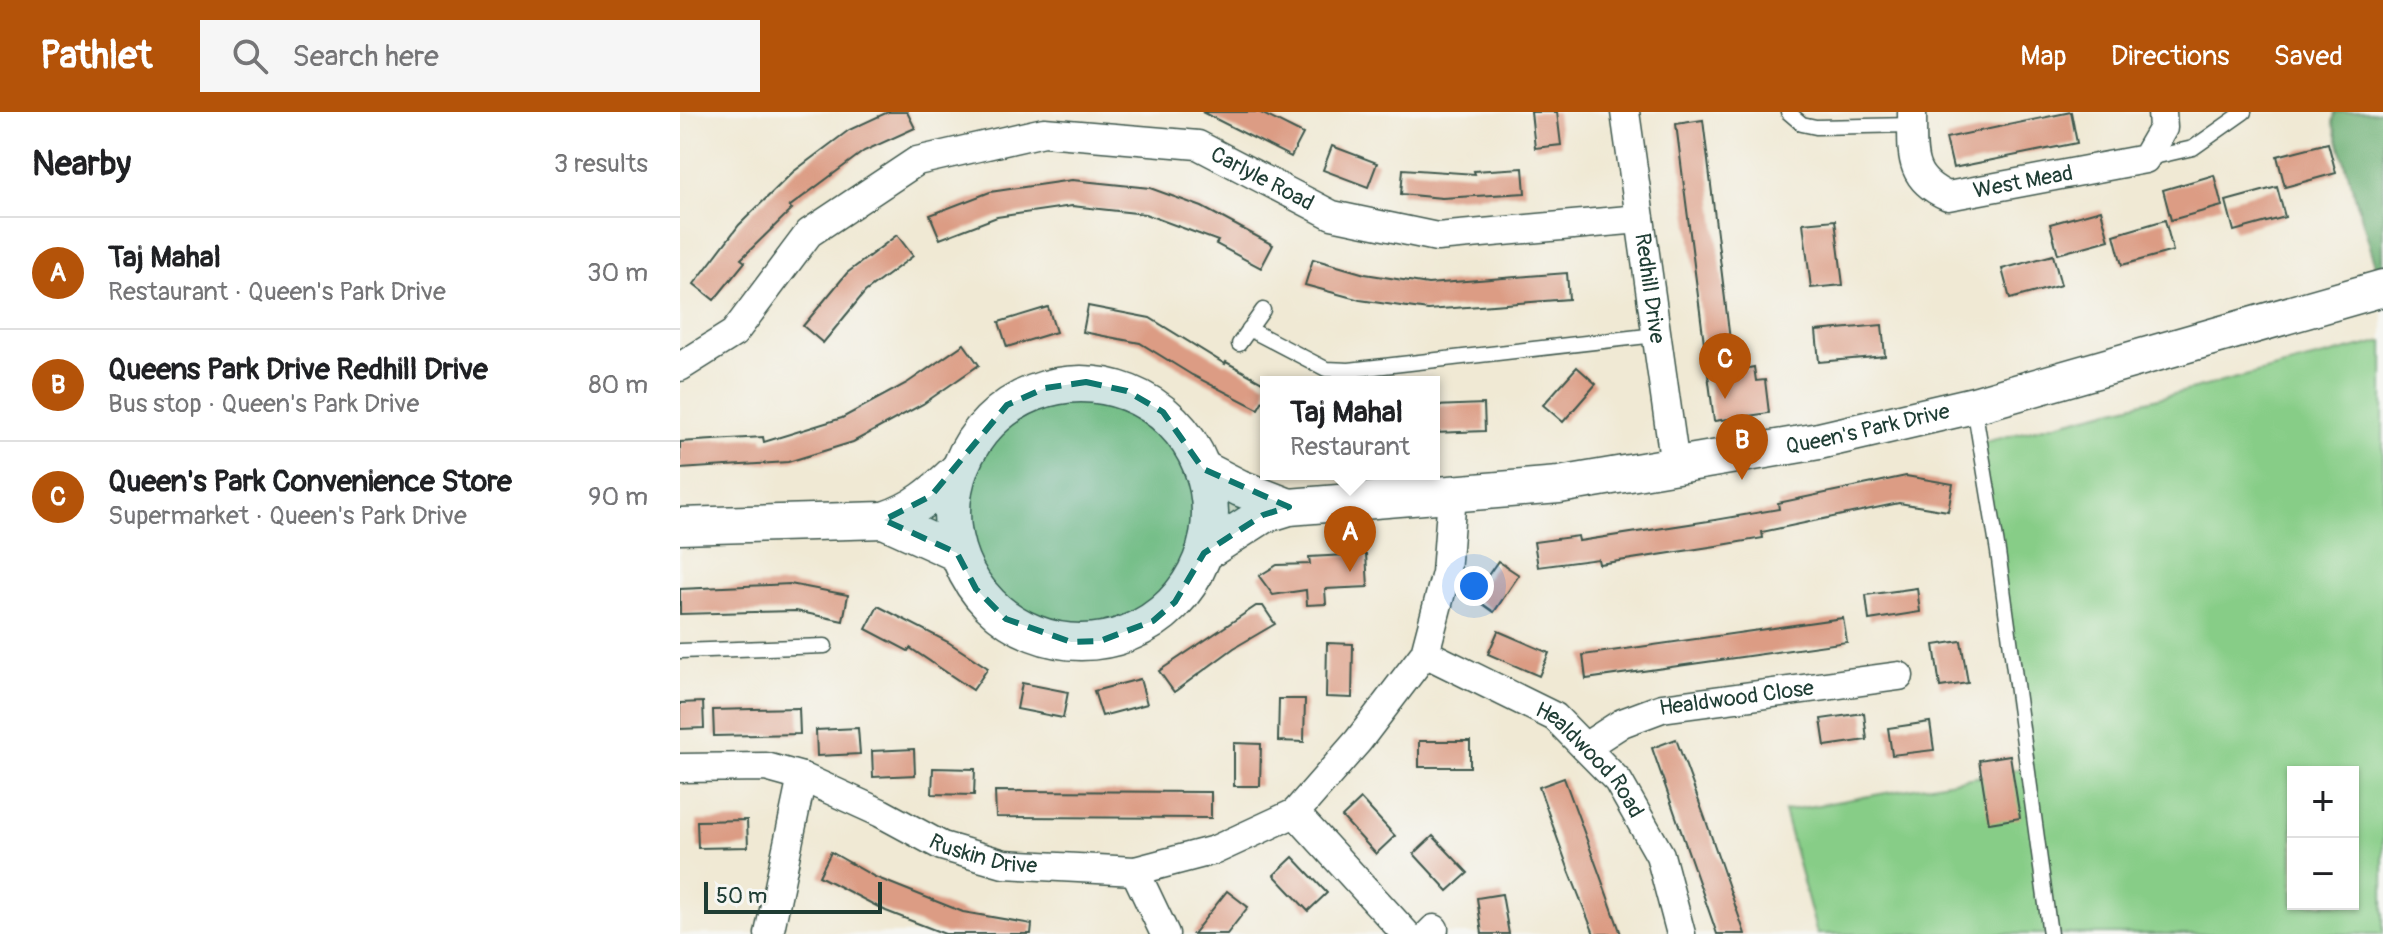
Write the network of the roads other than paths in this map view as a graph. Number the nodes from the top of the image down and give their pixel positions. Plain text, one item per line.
1 (1625, 112) edge
2 (1788, 112) edge
3 (2162, 112) edge
4 (2244, 112) edge
5 (1913, 119) edge
6 (1044, 122) edge
7 (2145, 159) junction
8 (1640, 219) junction
9 (2383, 288) edge
10 (1263, 310) dead end
11 (1249, 329) junction
12 (1656, 335) junction
13 (1239, 344) dead end
14 (680, 367) edge
15 (1974, 405) junction
16 (1675, 466) junction
17 (1203, 469) junction
18 (957, 471) junction
19 (1452, 495) junction
20 (1289, 507) junction
21 (884, 520) junction
22 (680, 526) edge
23 (957, 553) junction
24 (1204, 553) junction
25 (825, 646) dead end
26 (680, 651) edge
27 (1425, 653) junction
28 (1899, 676) dead end
29 (1585, 747) junction
30 (680, 768) edge
31 (802, 777) junction
32 (1295, 813) junction
33 (1135, 871) junction
34 (769, 934) edge
35 (1165, 934) edge
36 (1406, 934) edge
37 (1681, 934) edge
38 (2050, 934) edge

1 - 8 street, Redhill Drive
2 - 5 lane
3 - 7 street
4 - 7 lane
5 - 7 street, West Mead
6 - 8 street, Carlyle Road
6 - 14 street, Carlyle Road
8 - 12 street, Redhill Drive
9 - 15 street, Queen's Park Drive
10 - 11 lane
11 - 12 lane
11 - 13 lane
12 - 16 street, Redhill Drive
15 - 16 street, Queen's Park Drive
15 - 38 lane
16 - 19 street, Queen's Park Drive
17 - 18 street, Queen's Park Drive
17 - 20 street, Queen's Park Drive
17 - 24 street, Queen's Park Drive
18 - 21 street, Queen's Park Drive
18 - 23 street, Queen's Park Drive
19 - 20 street, Queen's Park Drive
19 - 27 street, Ruskin Drive
20 - 24 street, Queen's Park Drive
21 - 22 street, Queen's Park Drive
21 - 23 street, Queen's Park Drive
23 - 24 street, Queen's Park Drive
25 - 26 lane
27 - 29 street, Healdwood Road
27 - 32 street, Ruskin Drive
28 - 29 street, Healdwood Close
29 - 37 street, Healdwood Road
30 - 31 street, Ruskin Drive
31 - 33 street, Ruskin Drive
31 - 34 street
32 - 33 street, Ruskin Drive
32 - 36 street
33 - 35 street

